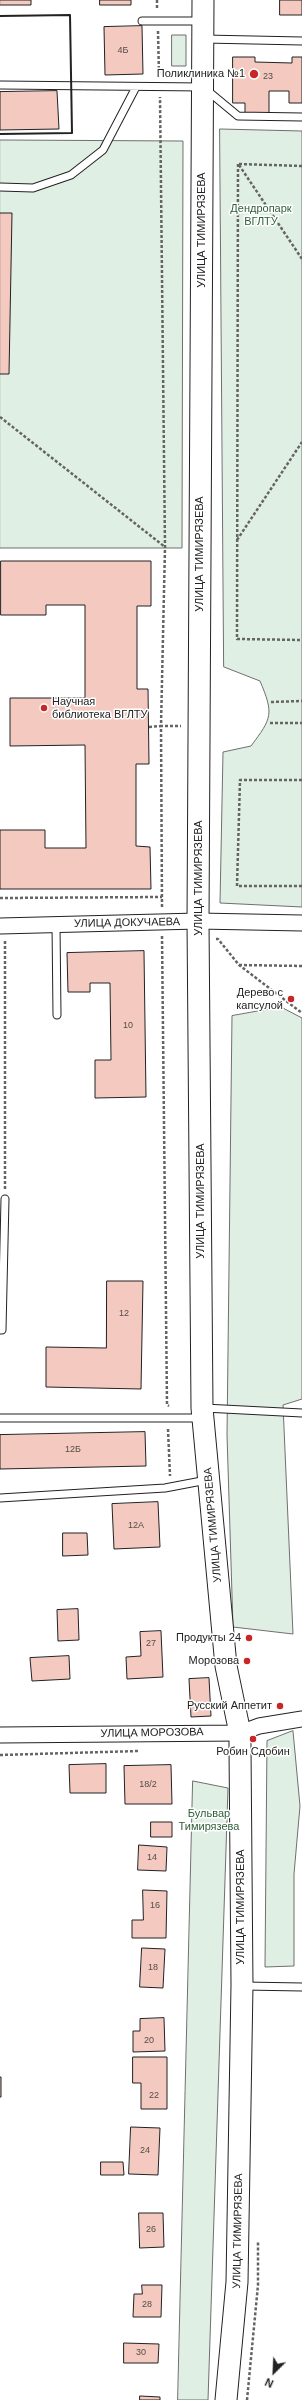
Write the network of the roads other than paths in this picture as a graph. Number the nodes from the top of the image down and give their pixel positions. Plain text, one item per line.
1 (203, 0) edge
2 (142, 22) dead end
3 (203, 30) junction
4 (302, 41) edge
5 (0, 85) edge
6 (136, 87) junction
7 (203, 87) junction
8 (302, 117) edge
9 (0, 187) edge
10 (198, 921) junction
11 (302, 923) edge
12 (56, 925) junction
13 (3, 926) edge
14 (57, 1015) dead end
15 (5, 1199) road end
16 (0, 1330) edge
17 (203, 1413) junction
18 (302, 1413) edge
19 (0, 1418) edge
20 (209, 1480) junction
21 (0, 1498) edge
22 (302, 1719) edge
23 (240, 1733) junction
24 (0, 1735) edge
25 (242, 1985) junction
26 (302, 1986) edge
27 (226, 2400) edge

1 - 3 main road, УЛИЦА ТИМИРЯЗЕВА
2 - 3 lane
3 - 4 lane
3 - 7 main road, УЛИЦА ТИМИРЯЗЕВА
5 - 6 lane
6 - 7 lane
6 - 9 lane
7 - 8 lane
7 - 10 main road, УЛИЦА ТИМИРЯЗЕВА
10 - 11 street, УЛИЦА ДОКУЧАЕВА
10 - 12 street, УЛИЦА ДОКУЧАЕВА
10 - 17 main road, УЛИЦА ТИМИРЯЗЕВА
12 - 13 street, УЛИЦА ДОКУЧАЕВА
12 - 14 lane
15 - 16 lane
17 - 18 lane
17 - 19 lane
17 - 20 main road, УЛИЦА ТИМИРЯЗЕВА
20 - 21 lane
20 - 23 main road, УЛИЦА ТИМИРЯЗЕВА
22 - 23 street, УЛИЦА МОРОЗОВА
23 - 24 street, УЛИЦА МОРОЗОВА
23 - 25 main road, УЛИЦА ТИМИРЯЗЕВА
25 - 26 lane
25 - 27 main road, УЛИЦА ТИМИРЯЗЕВА

